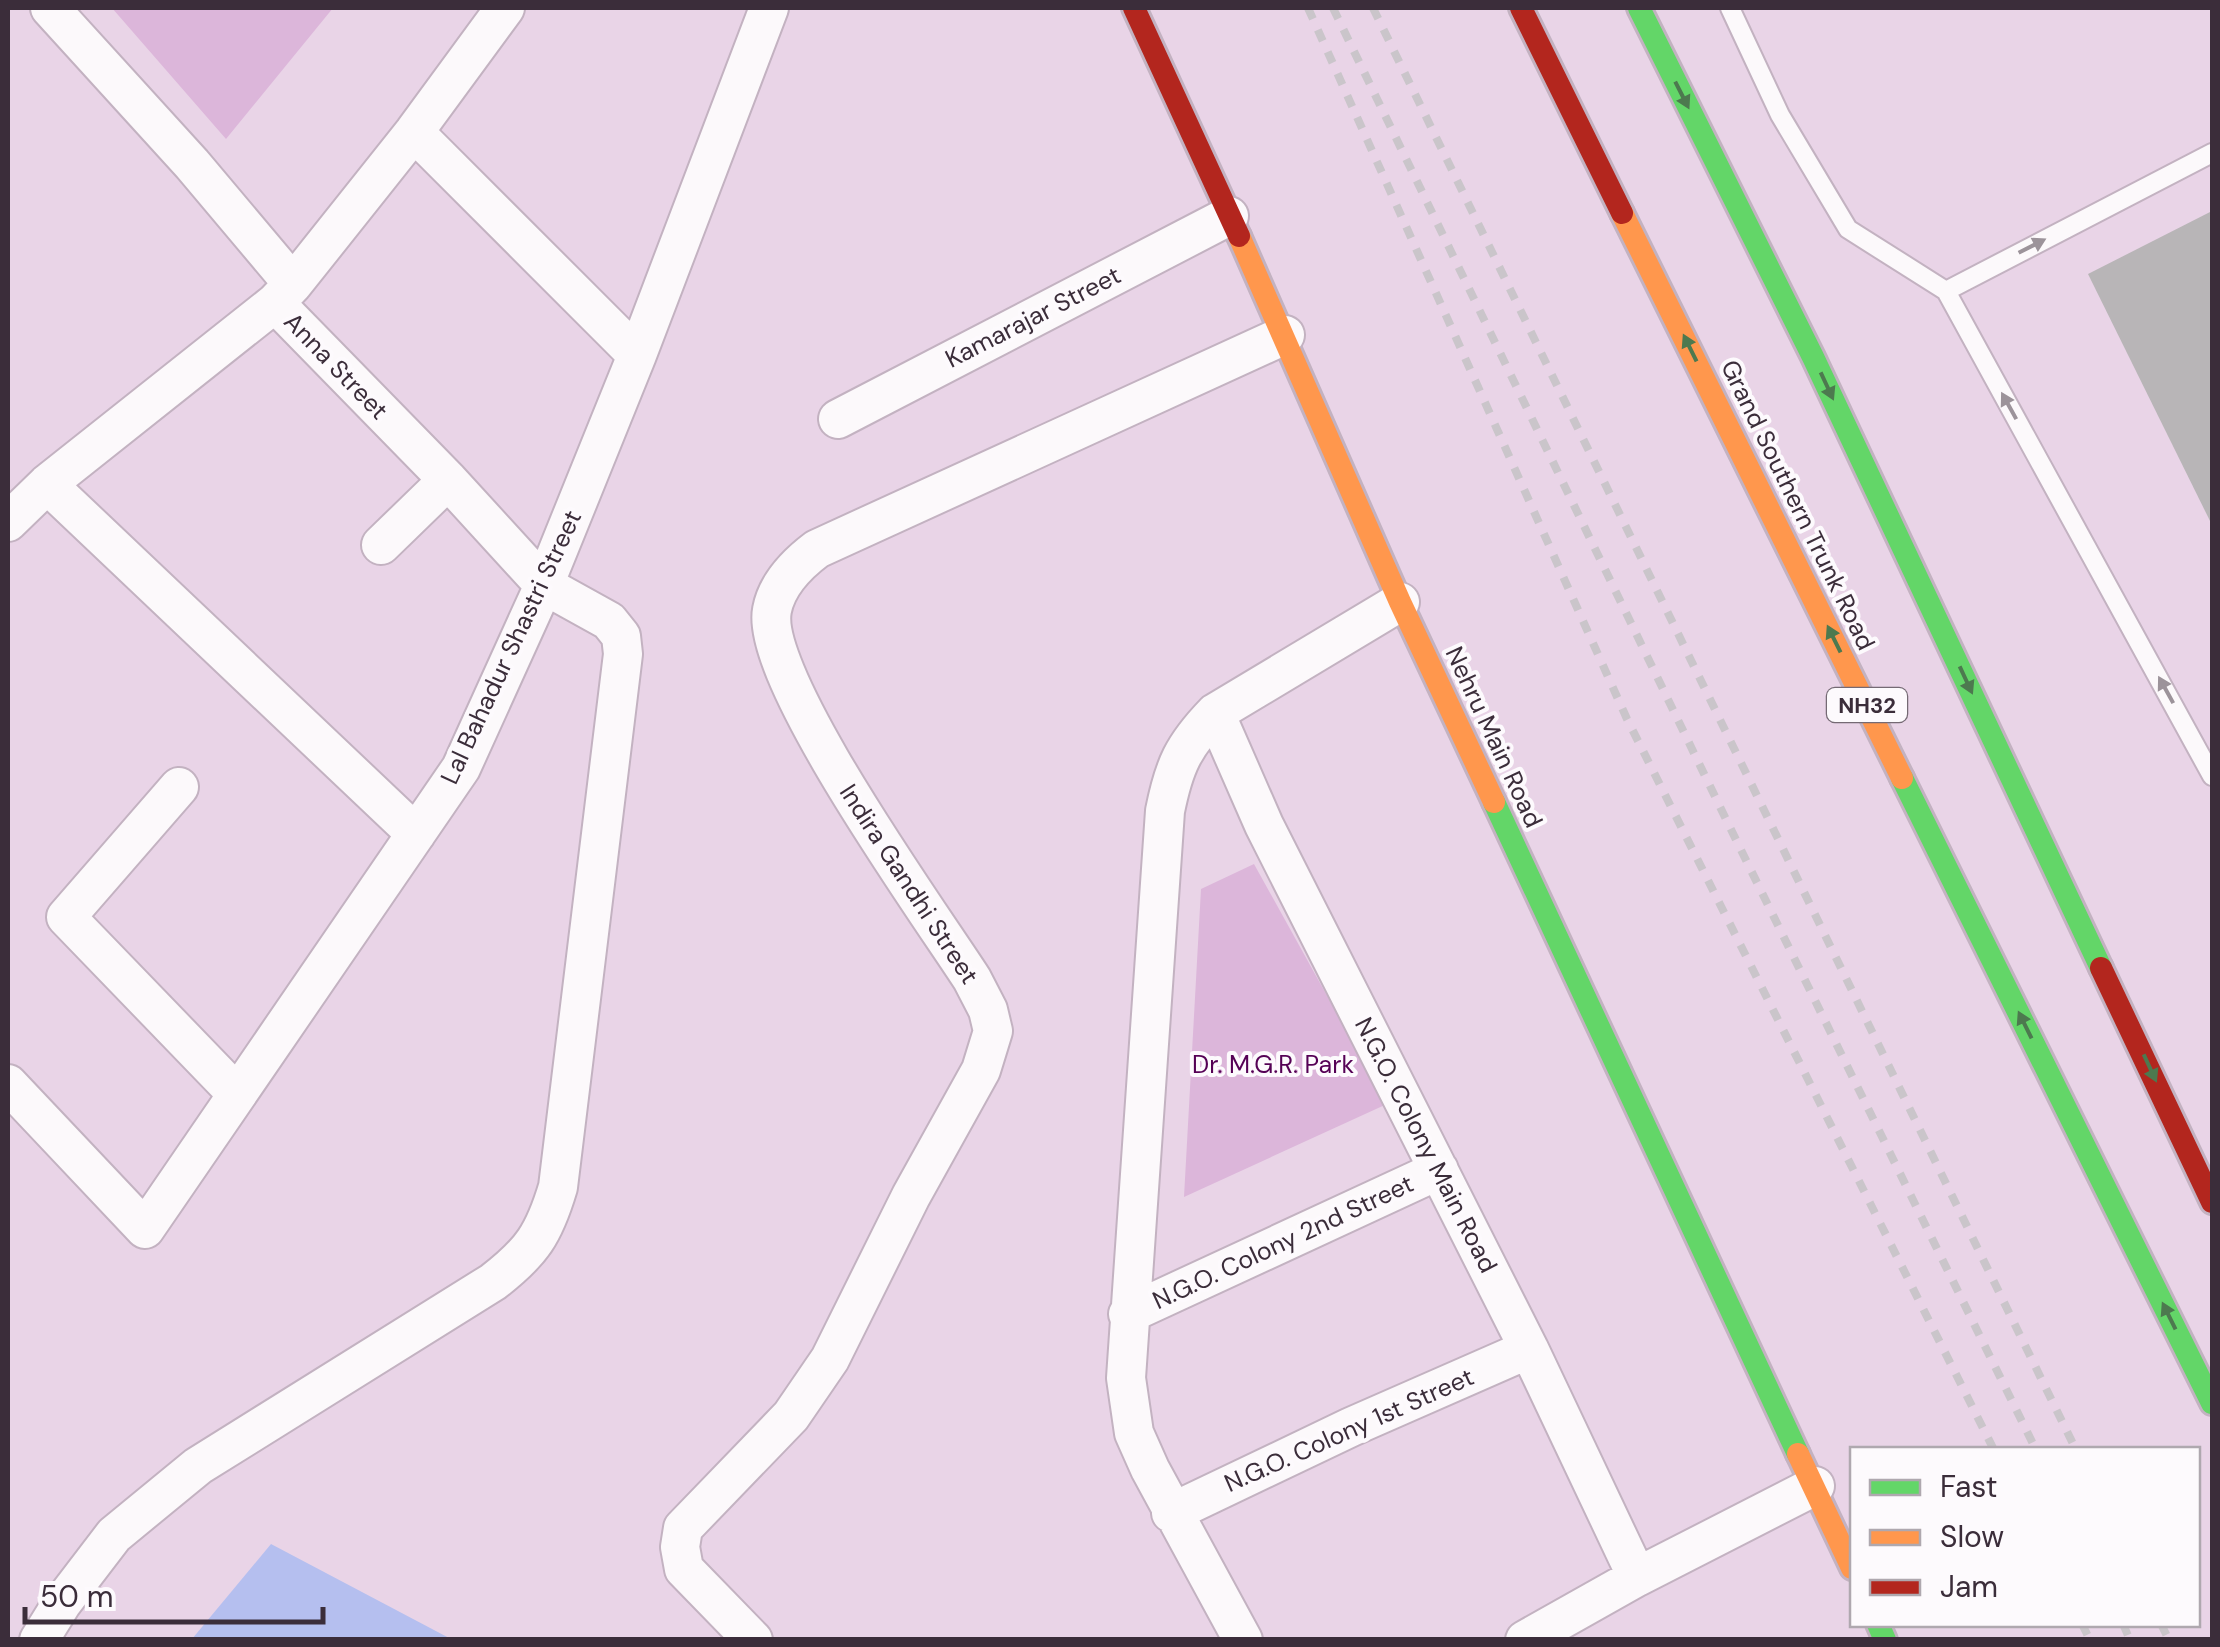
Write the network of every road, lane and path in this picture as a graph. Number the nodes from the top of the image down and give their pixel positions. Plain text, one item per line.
1 (50, 8) edge
2 (505, 8) edge
3 (769, 8) edge
4 (1134, 8) edge
5 (1521, 8) edge
6 (1639, 8) edge
7 (1730, 8) edge
8 (414, 132) junction
9 (2212, 153) edge
10 (1229, 216) junction
11 (1946, 291) junction
12 (284, 294) junction
13 (1285, 335) junction
14 (638, 356) junction
15 (838, 419) dead end
16 (448, 480) junction
17 (47, 484) junction
18 (8, 522) edge
19 (381, 545) dead end
20 (544, 585) junction
21 (1400, 602) junction
22 (1215, 713) junction
23 (2212, 776) edge
24 (179, 787) dead end
25 (416, 834) junction
26 (8, 1084) edge
27 (237, 1094) junction
28 (1438, 1170) junction
29 (2212, 1202) edge
30 (1128, 1314) junction
31 (1529, 1349) junction
32 (2212, 1403) edge
33 (1815, 1486) junction
34 (1170, 1512) junction
35 (1850, 1564) edge
36 (1637, 1578) junction
37 (1576, 1628) edge
38 (39, 1640) edge
39 (753, 1640) edge
40 (1243, 1640) edge
41 (1525, 1640) edge

1 - 12 street, Anna Street
2 - 8 street
3 - 14 street, Lal Bahadur Shastri Street
4 - 10 main road, Nehru Main Road
32 -> 5 main road, Grand Southern Trunk Road / NH32
6 -> 29 main road
7 - 11 lane
8 - 12 street
8 - 14 street
11 -> 9 lane
10 - 13 main road, Nehru Main Road
10 - 15 street, Kamarajar Street
23 -> 11 lane
12 - 16 street, Anna Street
12 - 17 street
13 - 21 main road, Nehru Main Road
13 - 39 street, Indira Gandhi Street
14 - 20 street, Lal Bahadur Shastri Street
16 - 19 street
16 - 20 street, Anna Street
17 - 18 street
17 - 25 street
20 - 25 street, Lal Bahadur Shastri Street
20 - 38 street, Anna Street
21 - 22 street
21 - 33 main road, Nehru Main Road
22 - 28 street, N.G.O. Colony Main Road
22 - 30 street
24 - 27 street
25 - 27 street, Lal Bahadur Shastri Street
26 - 27 street, Lal Bahadur Shastri Street
28 - 30 street, N.G.O. Colony 2nd Street
28 - 31 street, N.G.O. Colony Main Road
30 - 34 street
31 - 34 street, N.G.O. Colony 1st Street
31 - 36 street, N.G.O. Colony Main Road
33 - 35 main road, Nehru Main Road
33 - 36 street
34 - 40 street
36 - 37 street
37 - 41 street

